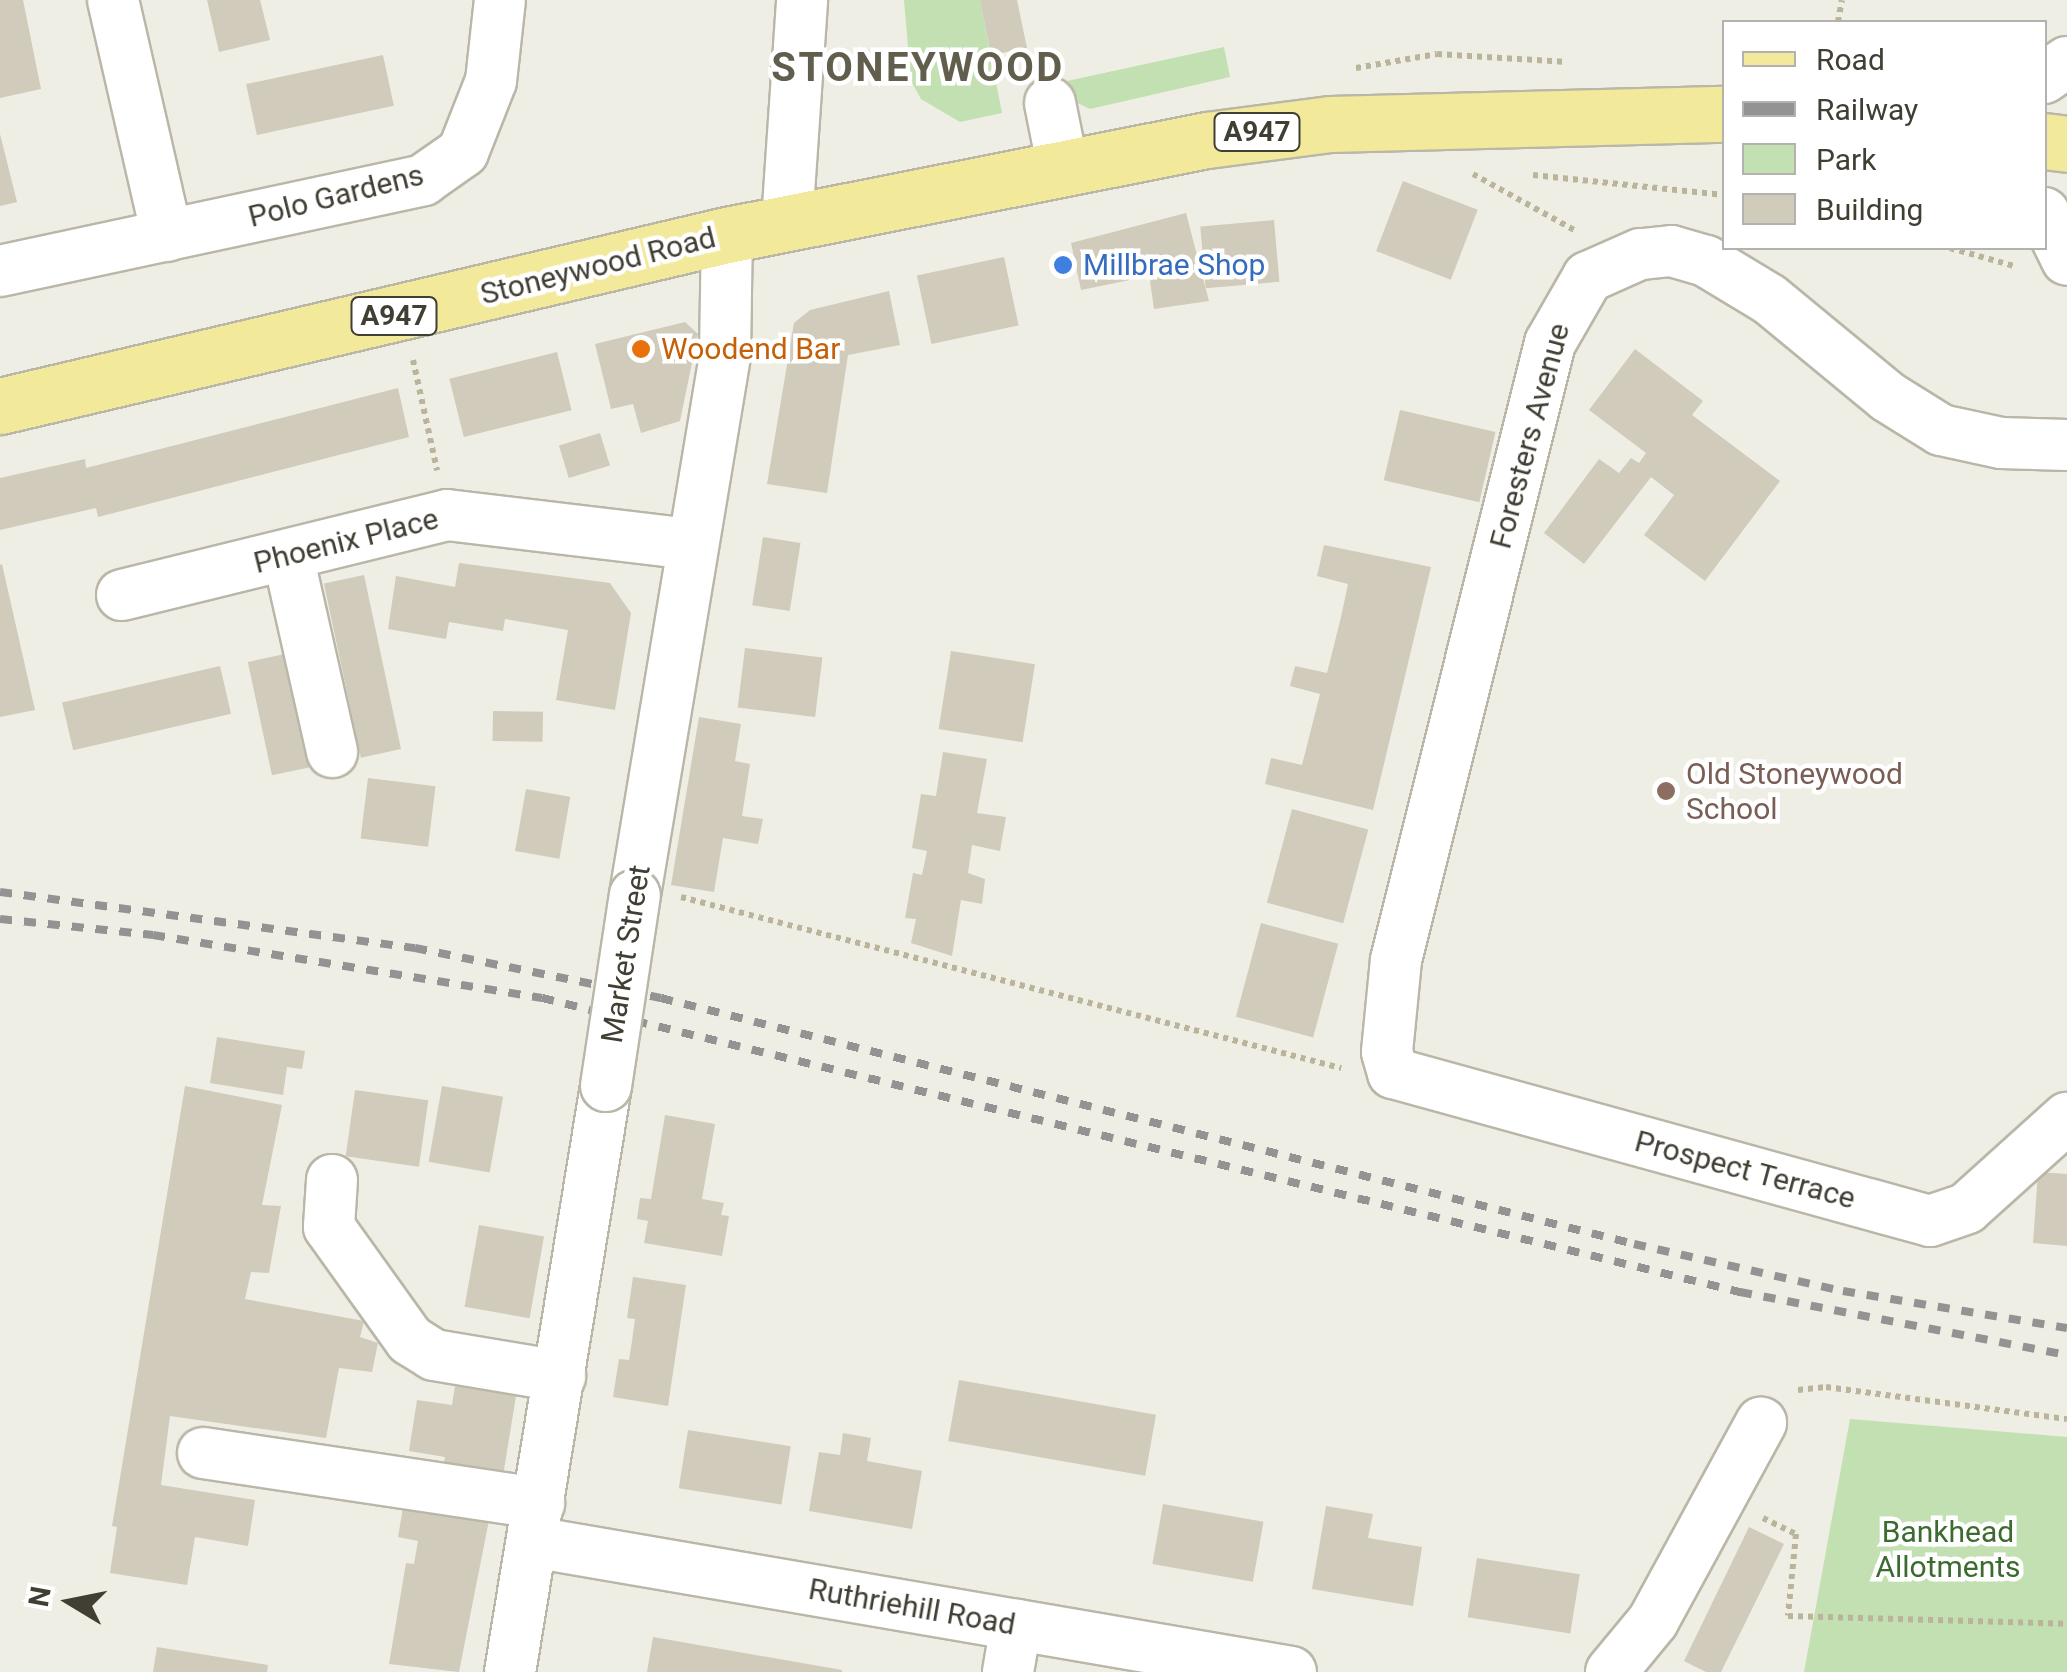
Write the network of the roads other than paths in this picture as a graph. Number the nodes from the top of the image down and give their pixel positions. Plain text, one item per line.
1 (113, 0) edge
2 (500, 0) edge
3 (802, 0) edge
4 (1050, 104) dead end
5 (1722, 114) edge
6 (1064, 168) junction
7 (787, 222) junction
8 (727, 235) junction
9 (167, 236) junction
10 (0, 271) edge
11 (0, 406) edge
12 (2067, 445) edge
13 (692, 544) junction
14 (288, 556) junction
15 (122, 595) dead end
16 (332, 752) dead end
17 (1393, 1073) joint
18 (2067, 1118) edge
19 (332, 1180) dead end
20 (560, 1376) junction
21 (1760, 1423) road end
22 (203, 1453) dead end
23 (536, 1523) junction
24 (1012, 1648) edge
25 (510, 1672) edge
26 (1290, 1672) edge
27 (1611, 1672) edge

1 - 9 street
2 - 9 street, Polo Gardens
3 - 7 street
4 - 6 street
5 - 6 main road, A947
6 - 7 main road, A947
7 - 8 main road, Stoneywood Road / A947
8 - 11 main road, Stoneywood Road / A947
8 - 13 street, Market Street
9 - 10 street, Polo Gardens
12 - 17 street, Foresters Avenue
13 - 14 street, Phoenix Place
13 - 20 street, Market Street, bridge
14 - 15 street, Phoenix Place
14 - 16 street
17 - 18 street, Prospect Terrace
19 - 20 street
20 - 23 street, Market Street
21 - 27 street
22 - 23 street, Ruthriehill Road
23 - 24 street, Ruthriehill Road
23 - 25 street, Market Street
24 - 26 street, Ruthriehill Road

